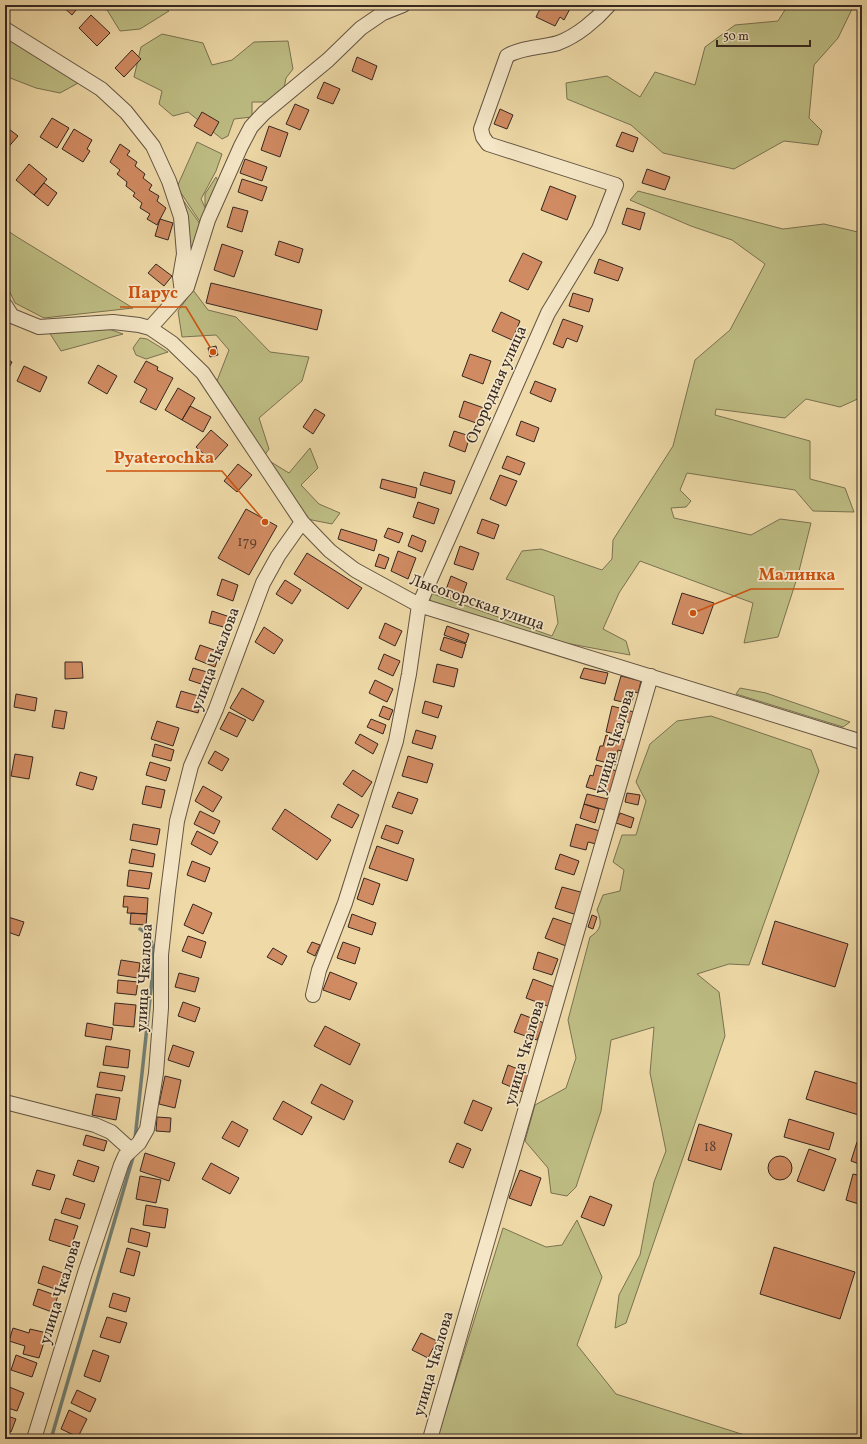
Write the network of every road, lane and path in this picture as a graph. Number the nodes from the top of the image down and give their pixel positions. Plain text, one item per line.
1 (403, 5) edge
2 (609, 5) edge
3 (5, 29) edge
4 (186, 285) junction
5 (5, 305) edge
6 (150, 328) junction
7 (302, 522) junction
8 (419, 604) junction
9 (651, 676) junction
10 (862, 742) edge
11 (313, 995) dead end
12 (5, 1102) edge
13 (131, 1150) junction
14 (34, 1439) edge
15 (430, 1439) edge

1 - 4 street
2 - 8 street, Огородная улица
3 - 4 street
4 - 6 street
5 - 6 street, Лысогорская улица
6 - 7 street, Лысогорская улица
7 - 8 street, Лысогорская улица
7 - 13 street, улица Чкалова
8 - 9 street, Лысогорская улица
8 - 11 street, Огородная улица
9 - 10 street, Лысогорская улица
9 - 15 street, улица Чкалова
12 - 13 street
13 - 14 street, улица Чкалова

